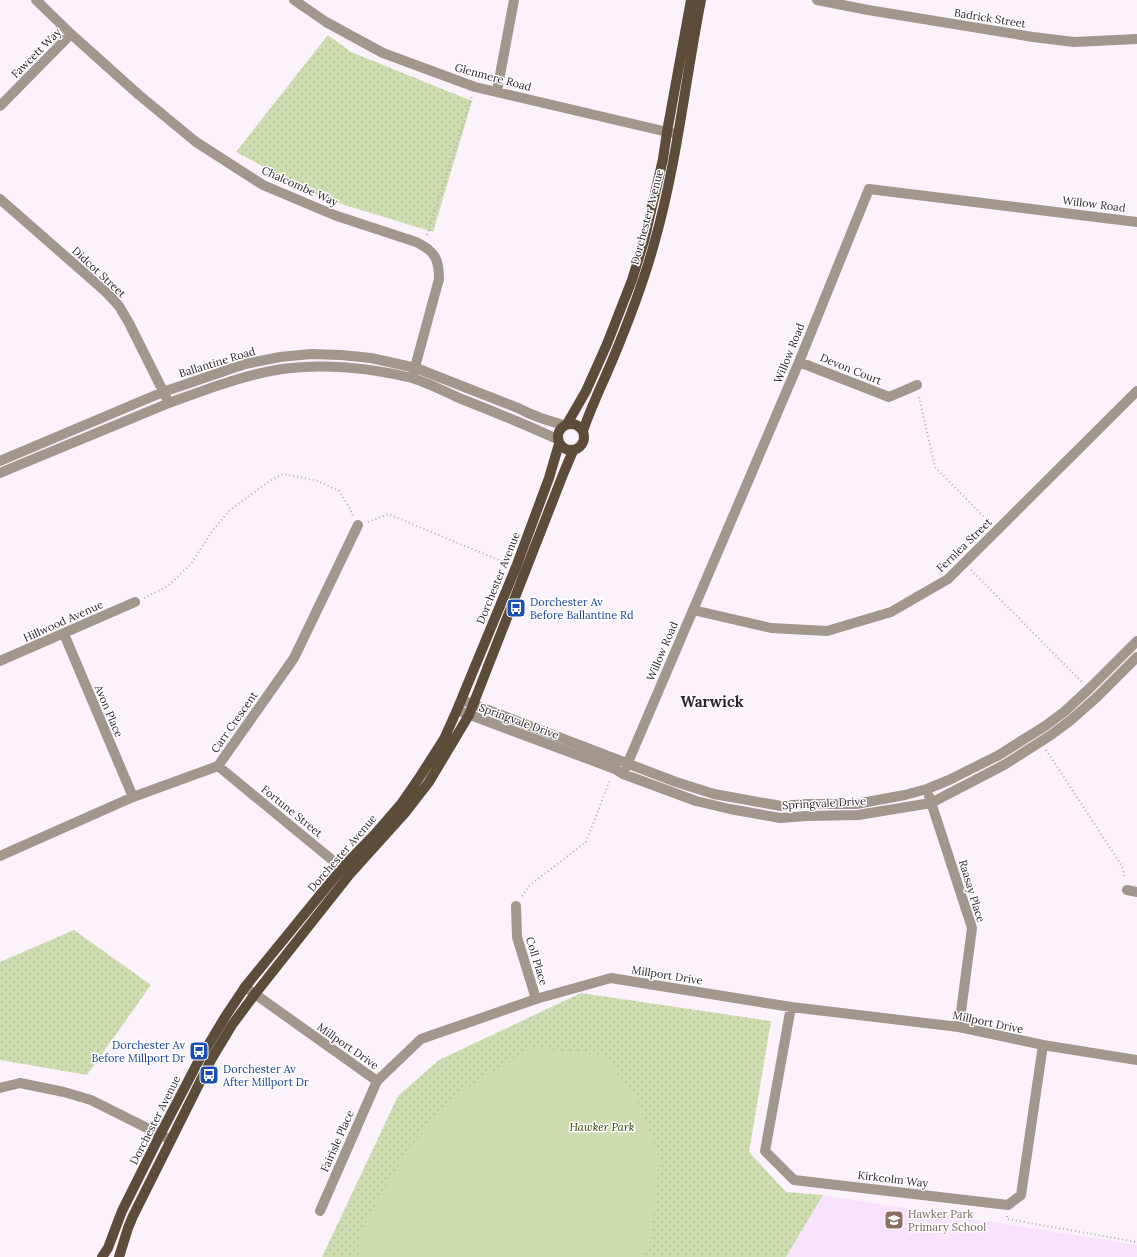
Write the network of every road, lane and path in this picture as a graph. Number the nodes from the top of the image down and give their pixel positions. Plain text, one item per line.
1 (36, 0) edge
2 (294, 0) edge
3 (514, 0) edge
4 (691, 0) edge
5 (702, 0) edge
6 (817, 0) edge
7 (71, 34) junction
8 (1137, 39) edge
9 (475, 87) junction
10 (497, 91) junction
11 (0, 106) edge
12 (672, 133) junction
13 (0, 200) edge
14 (1137, 222) edge
15 (424, 246) junction
16 (799, 362) junction
17 (416, 368) junction
18 (412, 378) junction
19 (917, 385) joint
20 (1137, 391) edge
21 (163, 392) junction
22 (169, 403) junction
23 (566, 425) junction
24 (583, 431) junction
25 (558, 442) junction
26 (573, 451) junction
27 (0, 461) edge
28 (0, 473) edge
29 (358, 525) junction
30 (997, 530) junction
31 (964, 563) junction
32 (516, 567) junction
33 (135, 602) joint
34 (693, 610) junction
35 (64, 634) junction
36 (1137, 641) edge
37 (1137, 657) edge
38 (0, 661) edge
39 (1089, 689) junction
40 (462, 700) junction
41 (473, 704) junction
42 (457, 710) junction
43 (469, 715) junction
44 (1040, 742) junction
45 (628, 763) junction
46 (218, 766) junction
47 (619, 771) junction
48 (927, 789) junction
49 (133, 797) junction
50 (931, 803) junction
51 (0, 856) edge
52 (346, 871) junction
53 (1132, 891) edge
54 (516, 906) joint
55 (245, 987) junction
56 (255, 994) junction
57 (536, 999) junction
58 (791, 1007) junction
59 (959, 1027) junction
60 (1043, 1045) junction
61 (1137, 1060) edge
62 (377, 1081) junction
63 (0, 1088) edge
64 (160, 1135) junction
65 (171, 1140) junction
66 (1008, 1205) junction
67 (320, 1211) dead end
68 (1137, 1242) edge
69 (102, 1257) edge
70 (119, 1257) edge

1 - 7 street, Chalcombe Way
2 - 9 street, Glenmere Road
3 - 10 street
4 - 12 main road, Dorchester Avenue
5 - 12 main road, Dorchester Avenue
6 - 8 street, Badrick Street
7 - 11 street, Fawcett Way
7 - 15 street, Chalcombe Way
9 - 10 street, Glenmere Road
9 - 15 path
10 - 12 street, Glenmere Road
12 - 23 main road, Dorchester Avenue
12 - 24 main road, Dorchester Avenue
13 - 21 street, Didcot Street
14 - 16 street, Willow Road
15 - 17 street, Chalcombe Way
16 - 19 street, Devon Court
16 - 34 street, Willow Road
17 - 18 street, Chalcombe Way
17 - 21 street, Ballantine Road
17 - 23 street, Ballantine Road
18 - 22 street, Ballantine Road
18 - 25 street, Ballantine Road
19 - 30 path
20 - 30 street, Fernlea Street
21 - 22 street, Didcot Street
21 - 27 street, Ballantine Road
22 - 28 street, Ballantine Road
23 - 24 main road
23 - 25 main road, Dorchester Avenue
24 - 26 main road, Dorchester Avenue
25 - 26 main road
25 - 32 main road, Dorchester Avenue
26 - 41 main road, Dorchester Avenue
29 - 32 path
29 - 33 path
29 - 46 street, Carr Crescent
30 - 31 street, Fernlea Street
31 - 34 street, Fernlea Street
31 - 39 path
32 - 40 main road, Dorchester Avenue
33 - 35 street, Hillwood Avenue
34 - 45 street, Willow Road
35 - 38 street, Hillwood Avenue
35 - 49 street, Avon Place
36 - 39 street, Springvale Drive
37 - 44 street, Springvale Drive
39 - 48 street, Springvale Drive
40 - 41 street, Springvale Drive
40 - 42 main road, Dorchester Avenue
41 - 43 main road, Dorchester Avenue
41 - 45 street, Springvale Drive
42 - 43 street, Springvale Drive
42 - 52 main road, Dorchester Avenue
43 - 47 street, Springvale Drive
43 - 52 main road, Dorchester Avenue
44 - 50 street, Springvale Drive
44 - 53 path
45 - 47 street, Willow Road
45 - 48 street, Springvale Drive
46 - 49 street, Carr Crescent
46 - 52 street, Fortune Street
47 - 50 street, Springvale Drive
47 - 54 path
48 - 50 street, Raasay Place
49 - 51 street, Carr Crescent
50 - 59 street, Raasay Place
52 - 55 main road, Dorchester Avenue
52 - 56 main road, Dorchester Avenue
54 - 57 street, Coll Place
55 - 56 street, Millport Drive
55 - 64 main road, Dorchester Avenue
56 - 62 street, Millport Drive
56 - 65 main road, Dorchester Avenue
57 - 58 street, Millport Drive
57 - 62 street, Millport Drive
58 - 59 street, Millport Drive
58 - 66 street, Kirkcolm Way
59 - 60 street, Millport Drive
60 - 61 street, Millport Drive
60 - 66 street
62 - 67 street, Fairisle Place
63 - 64 street
64 - 65 street
64 - 69 main road, Dorchester Avenue
65 - 70 main road, Dorchester Avenue
66 - 68 path

